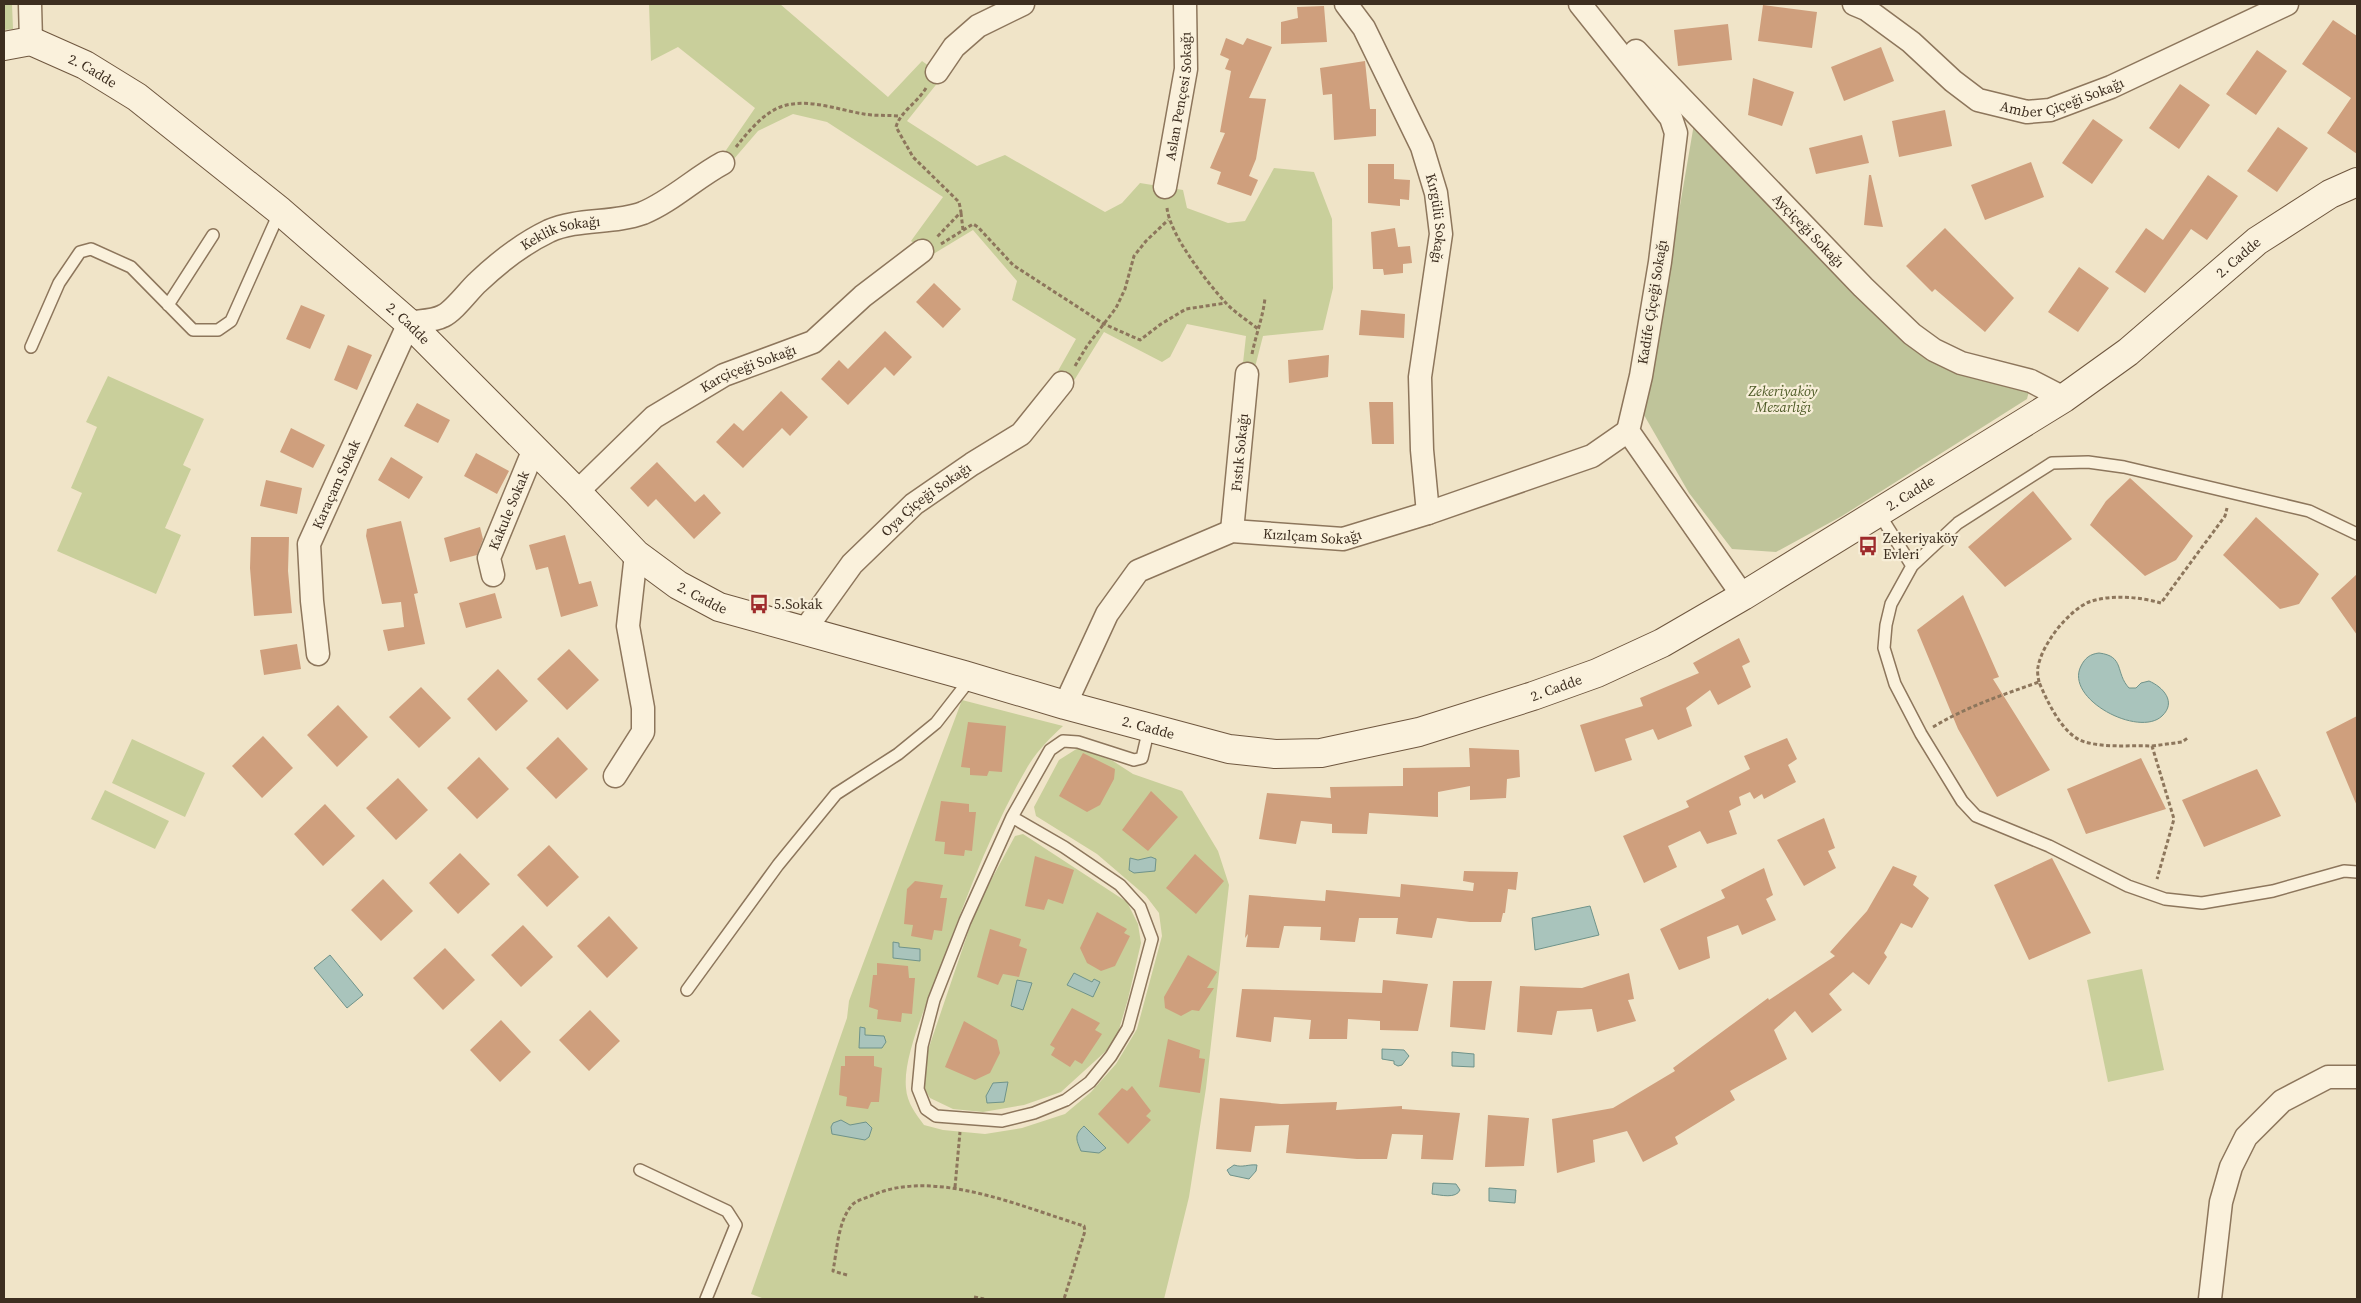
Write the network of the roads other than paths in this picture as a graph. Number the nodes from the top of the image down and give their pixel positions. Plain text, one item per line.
1 (30, 4) edge
2 (1023, 4) edge
3 (1181, 4) edge
4 (1346, 4) edge
5 (1580, 4) edge
6 (1591, 4) edge
7 (1854, 4) edge
8 (2287, 4) edge
9 (31, 41) junction
10 (4, 46) edge
11 (937, 72) road end
12 (723, 163) road end
13 (2357, 182) edge
14 (1165, 187) road end
15 (280, 211) junction
16 (212, 234) dead end
17 (922, 250) road end
18 (168, 305) junction
19 (409, 323) junction
20 (31, 347) dead end
21 (1248, 374) road end
22 (1062, 382) road end
23 (2064, 398) junction
24 (1628, 431) junction
25 (534, 449) junction
26 (578, 492) junction
27 (1878, 512) junction
28 (1428, 513) junction
29 (1232, 531) junction
30 (2357, 534) edge
31 (636, 554) junction
32 (1912, 566) junction
33 (493, 574) dead end
34 (1743, 596) junction
35 (804, 632) junction
36 (318, 654) dead end
37 (972, 677) junction
38 (1065, 705) junction
39 (1149, 728) junction
40 (615, 776) dead end
41 (1012, 817) junction
42 (2357, 872) edge
43 (687, 990) dead end
44 (2357, 1077) edge
45 (640, 1170) dead end
46 (706, 1299) edge
47 (2210, 1299) edge

1 - 9 street
2 - 11 street
3 - 14 street, Aslan Pençesi Sokağı
4 - 28 street, Kırgülü Sokağı
5 - 24 street, Kadife Çiçeği Sokağı
6 - 23 street, Ayçiçeği Sokağı
7 - 8 street, Amber Çiçeği Sokağı
9 - 10 street
9 - 15 street, 2. Cadde
12 - 19 street, Keklik Sokağı
13 - 23 street, 2. Cadde
15 - 18 lane
15 - 19 street, 2. Cadde
16 - 18 lane
17 - 26 street, Karçiçeği Sokağı
18 - 20 lane
19 - 25 street, 2. Cadde
19 - 36 street, Karaçam Sokak
21 - 29 street, Fıstık Sokağı
22 - 35 street, Oya Çiçeği Sokağı
23 - 27 street, 2. Cadde
24 - 28 street, Kızılçam Sokağı
24 - 34 street
25 - 26 street, 2. Cadde
25 - 33 street, Kakule Sokak
26 - 31 street, 2. Cadde
27 - 32 lane
27 - 34 street, 2. Cadde
28 - 29 street, Kızılçam Sokağı
29 - 38 street, Kızılçam Sokağı
30 - 32 lane
31 - 35 street, 2. Cadde
31 - 40 street
32 - 42 lane
34 - 39 street, 2. Cadde
35 - 37 street, 2. Cadde
37 - 38 street, 2. Cadde
37 - 43 lane
38 - 39 street, 2. Cadde
39 - 41 lane
41 - 41 lane
44 - 47 street
45 - 46 lane

